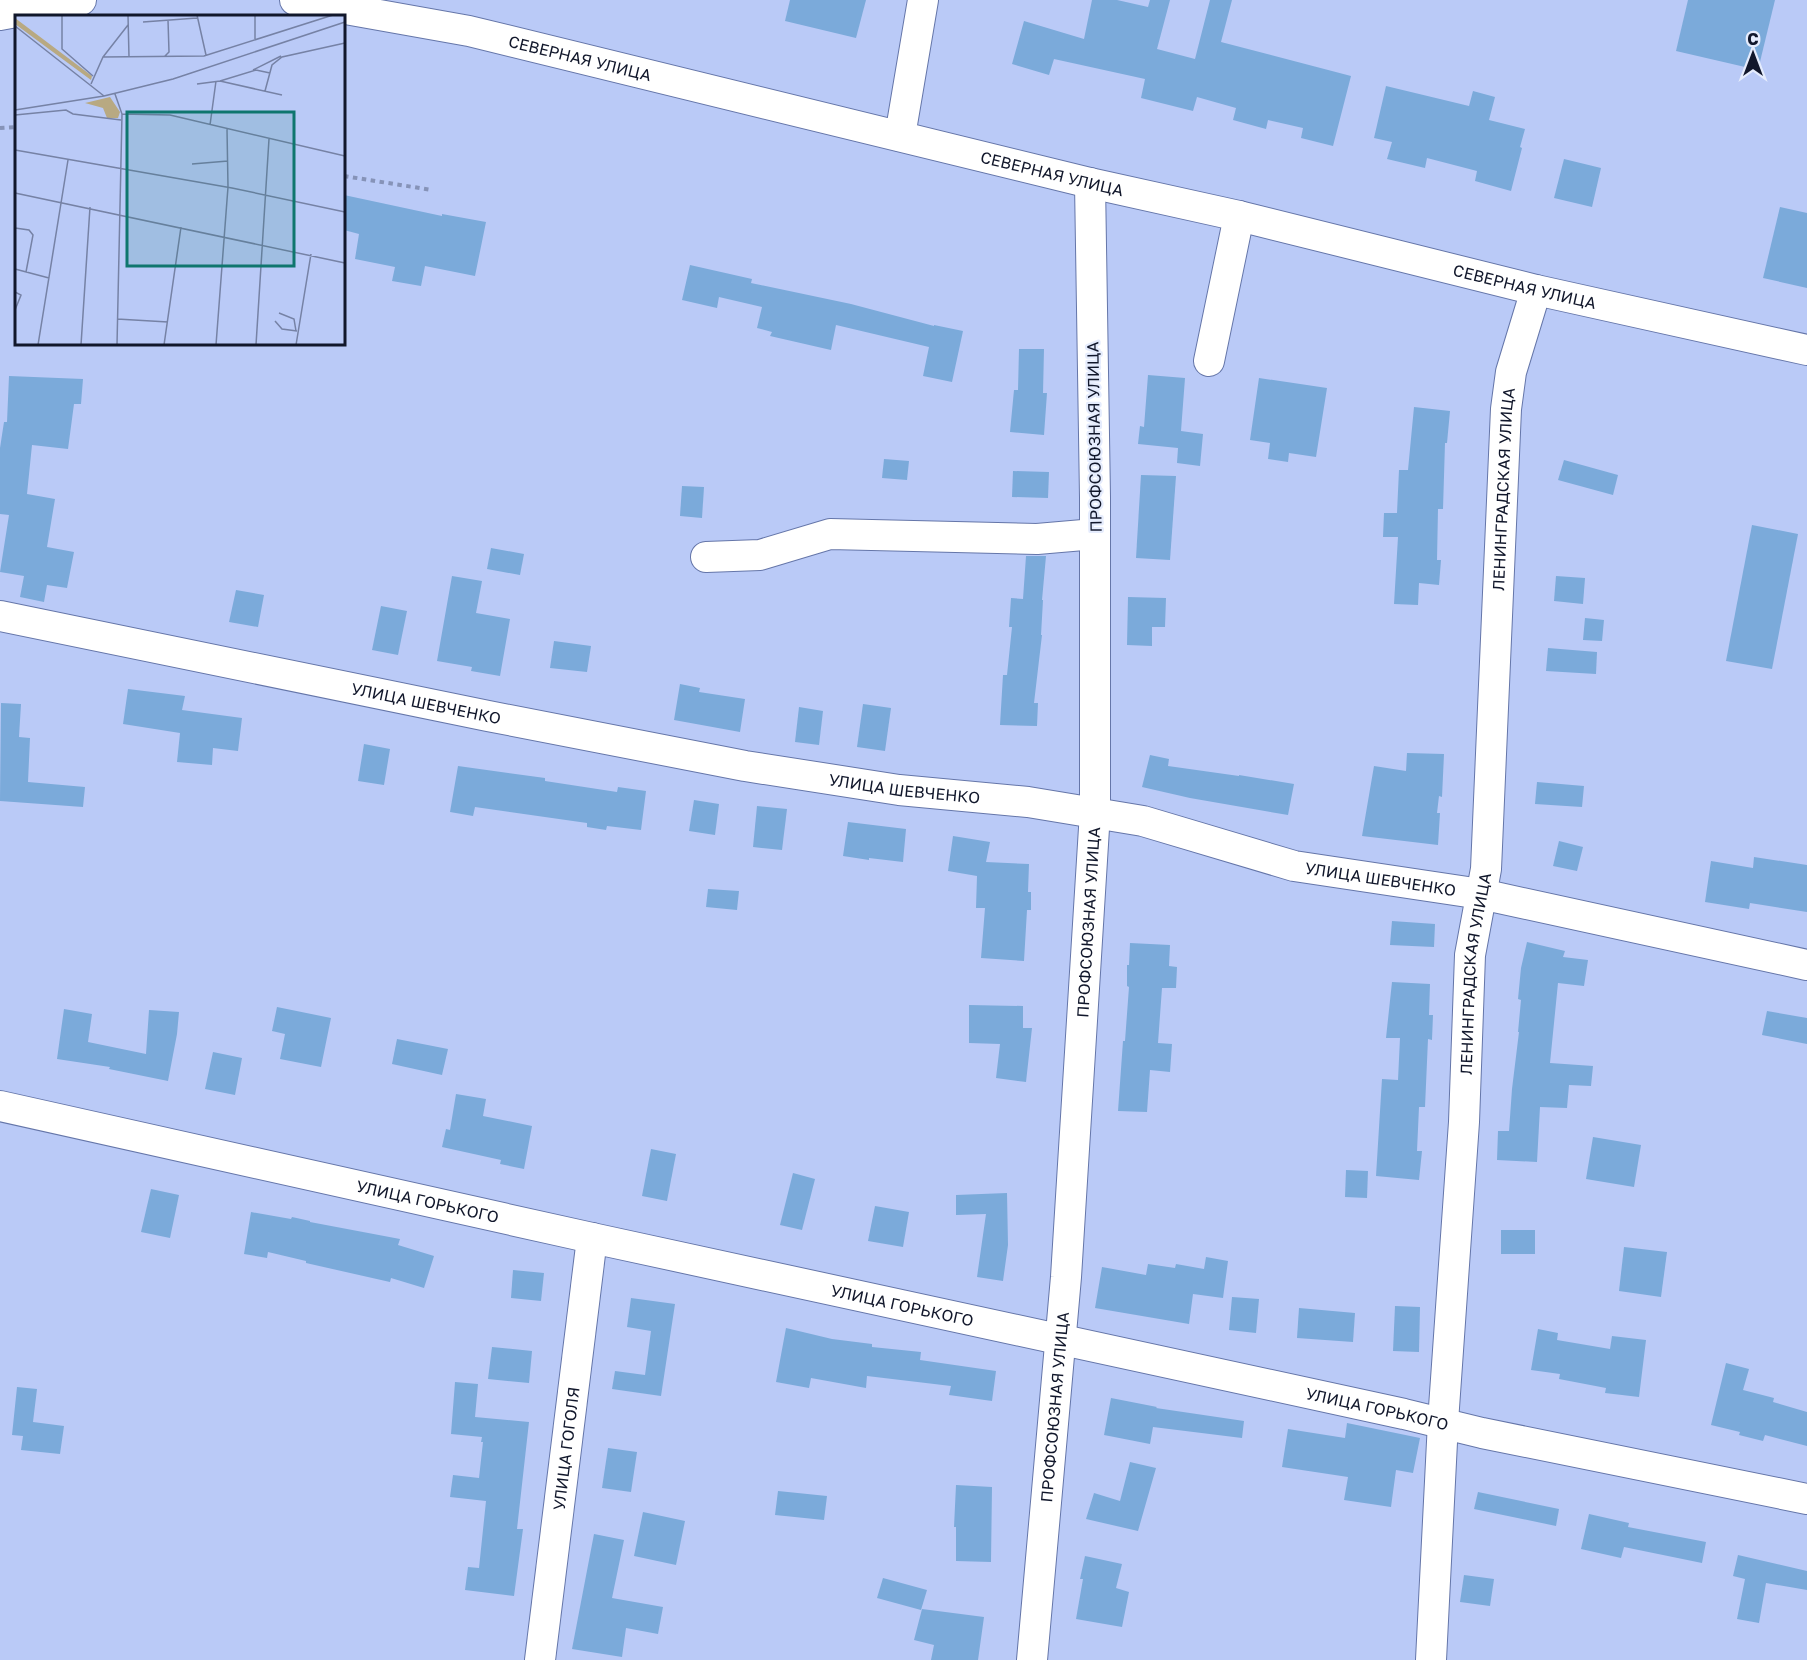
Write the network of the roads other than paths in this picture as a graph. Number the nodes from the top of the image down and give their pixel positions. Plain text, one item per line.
1 (81, 0) edge
2 (295, 0) edge
3 (923, 0) edge
4 (0, 15) edge
5 (900, 136) junction
6 (1090, 183) junction
7 (1239, 216) junction
8 (1536, 290) junction
9 (1807, 350) edge
10 (1209, 361) dead end
11 (1095, 534) junction
12 (706, 557) dead end
13 (0, 616) edge
14 (1095, 812) junction
15 (1481, 894) junction
16 (1807, 965) edge
17 (0, 1106) edge
18 (592, 1238) junction
19 (1060, 1339) junction
20 (1443, 1422) junction
21 (1807, 1500) edge
22 (540, 1660) edge
23 (1032, 1660) edge
24 (1431, 1660) edge

1 - 4 street
2 - 5 street, СЕВЕРНАЯ УЛИЦА
3 - 5 street
5 - 6 street, СЕВЕРНАЯ УЛИЦА
6 - 7 street, СЕВЕРНАЯ УЛИЦА
6 - 11 street, ПРОФСОЮЗНАЯ УЛИЦА
7 - 8 street, СЕВЕРНАЯ УЛИЦА
7 - 10 street
8 - 9 street, СЕВЕРНАЯ УЛИЦА
8 - 15 street, ЛЕНИНГРАДСКАЯ УЛИЦА
11 - 12 street
11 - 14 street, ПРОФСОЮЗНАЯ УЛИЦА
13 - 14 street, УЛИЦА ШЕВЧЕНКО
14 - 15 street, УЛИЦА ШЕВЧЕНКО
14 - 19 street, ПРОФСОЮЗНАЯ УЛИЦА
15 - 16 street, УЛИЦА ШЕВЧЕНКО
15 - 20 street, ЛЕНИНГРАДСКАЯ УЛИЦА
17 - 18 street, УЛИЦА ГОРЬКОГО
18 - 19 street, УЛИЦА ГОРЬКОГО
18 - 22 street, УЛИЦА ГОГОЛЯ
19 - 20 street, УЛИЦА ГОРЬКОГО
19 - 23 street, ПРОФСОЮЗНАЯ УЛИЦА
20 - 21 street, УЛИЦА ГОРЬКОГО
20 - 24 street, ЛЕНИНГРАДСКАЯ УЛИЦА

